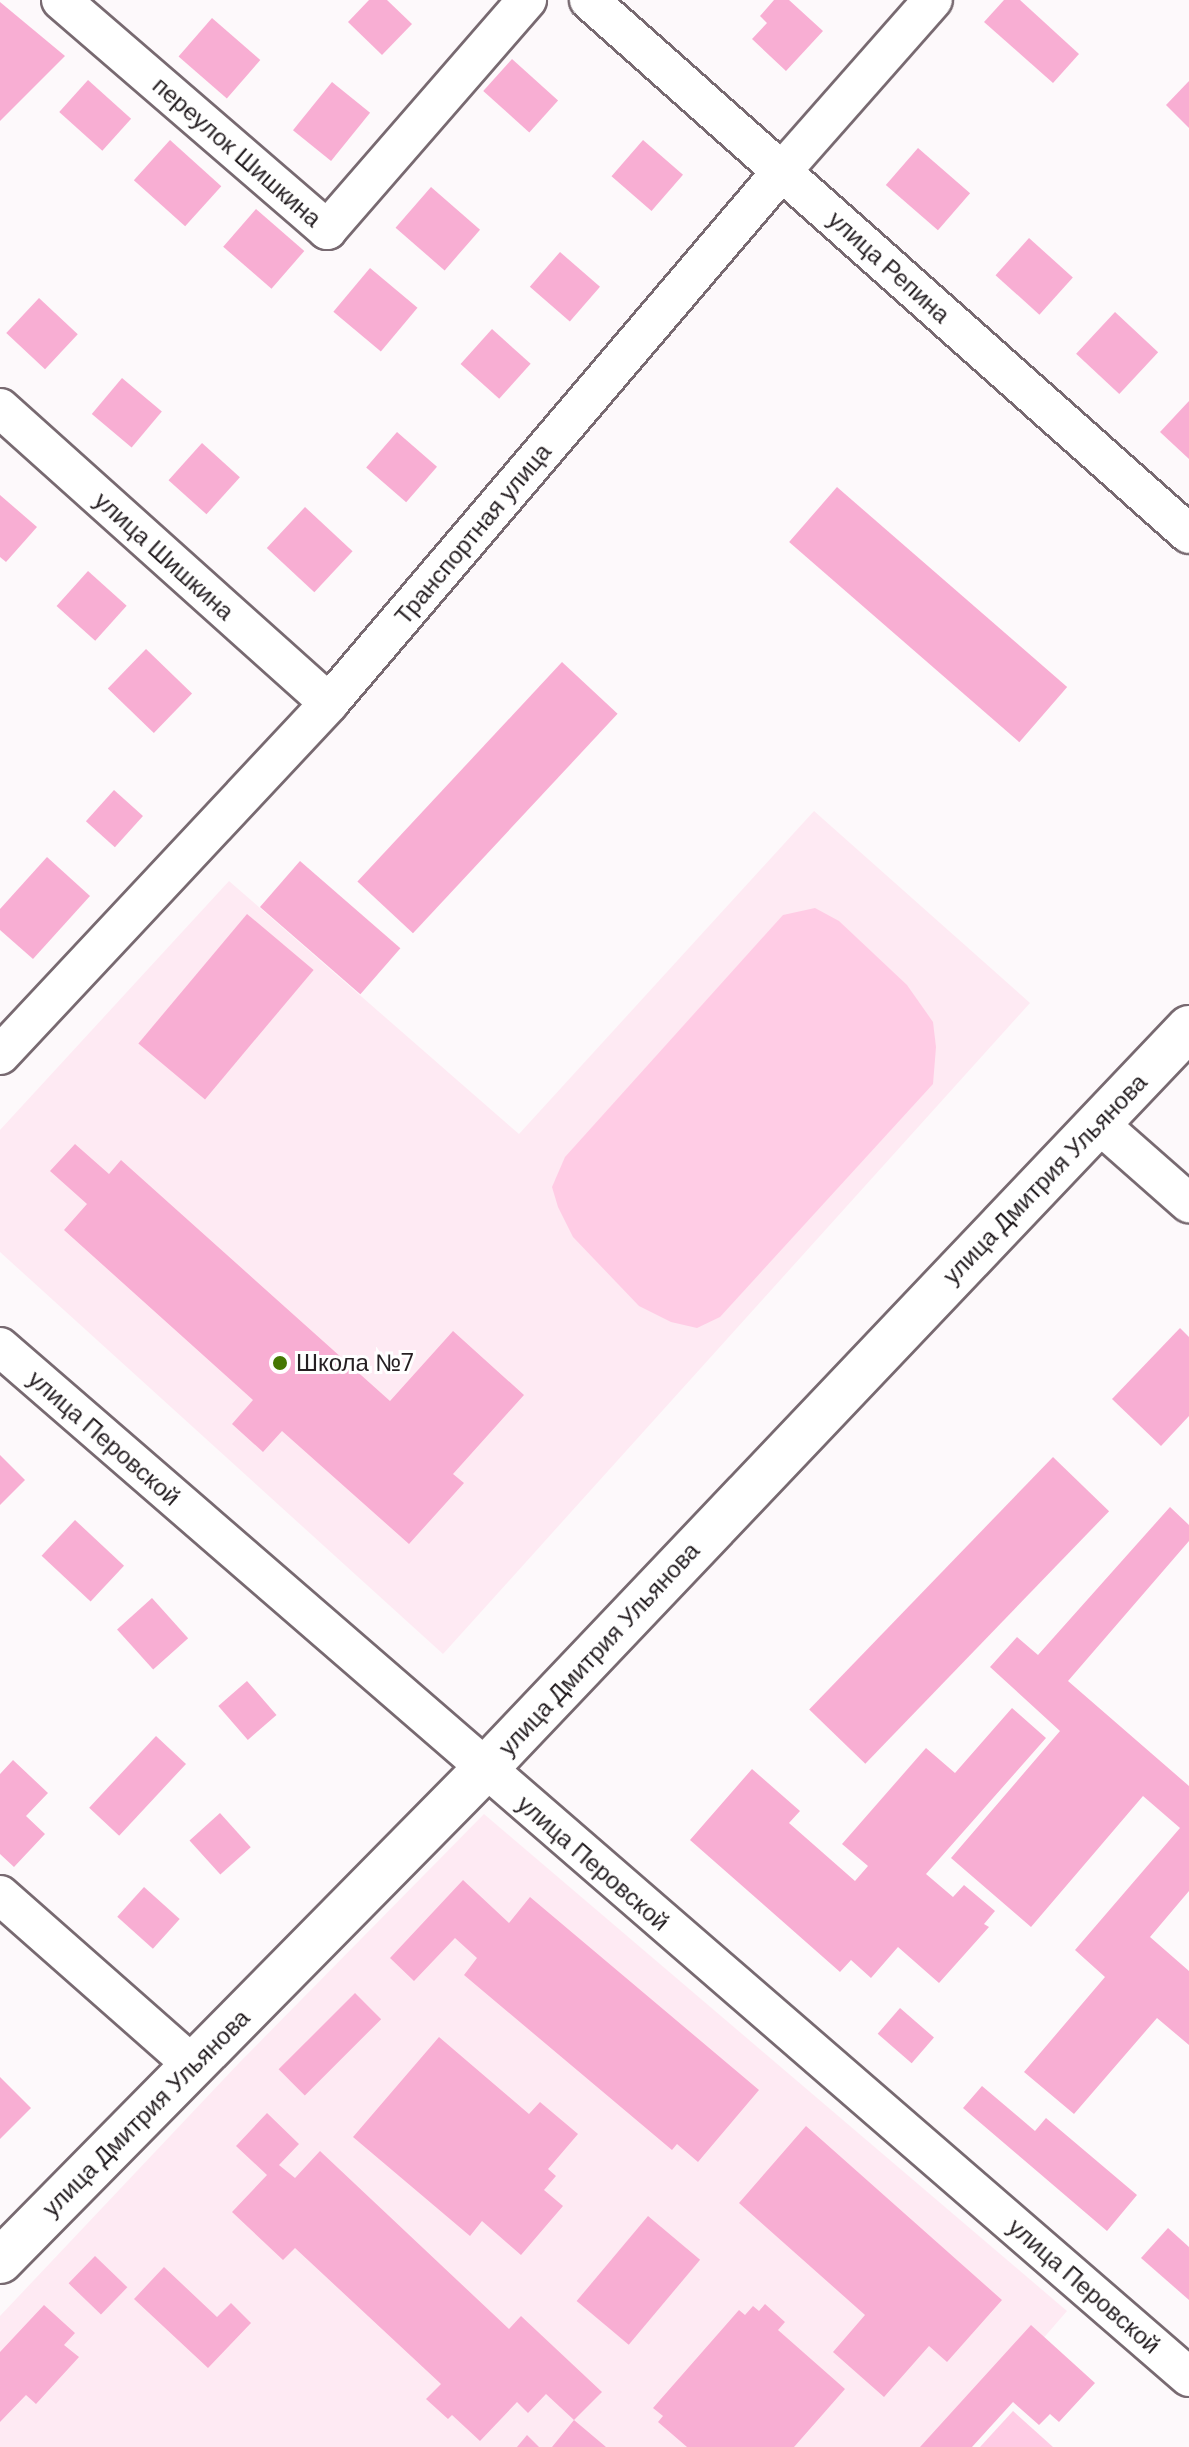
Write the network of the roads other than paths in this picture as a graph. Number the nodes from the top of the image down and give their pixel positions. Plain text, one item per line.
1 (61, 0) edge
2 (527, 0) edge
3 (589, 0) edge
4 (933, 0) edge
5 (782, 171) junction
6 (0, 408) edge
7 (1189, 534) edge
8 (329, 703) junction
9 (1189, 1028) edge
10 (0, 1055) edge
11 (1097, 1122) junction
12 (1189, 1203) edge
13 (0, 1347) edge
14 (485, 1769) junction
15 (0, 1895) edge
16 (193, 2065) junction
17 (0, 2261) edge
18 (1189, 2377) edge

1 - 2 street, переулок Шишкина
3 - 5 street, улица Репина
4 - 5 street, Транспортная улица
5 - 7 street, улица Репина
5 - 8 street, Транспортная улица
6 - 8 street, улица Шишкина
8 - 10 street, Транспортная улица
9 - 11 street, улица Дмитрия Ульянова
11 - 12 street
11 - 14 street, улица Дмитрия Ульянова
13 - 14 street, улица Перовской
14 - 16 street, улица Дмитрия Ульянова
14 - 18 street, улица Перовской
15 - 16 street
16 - 17 street, улица Дмитрия Ульянова

